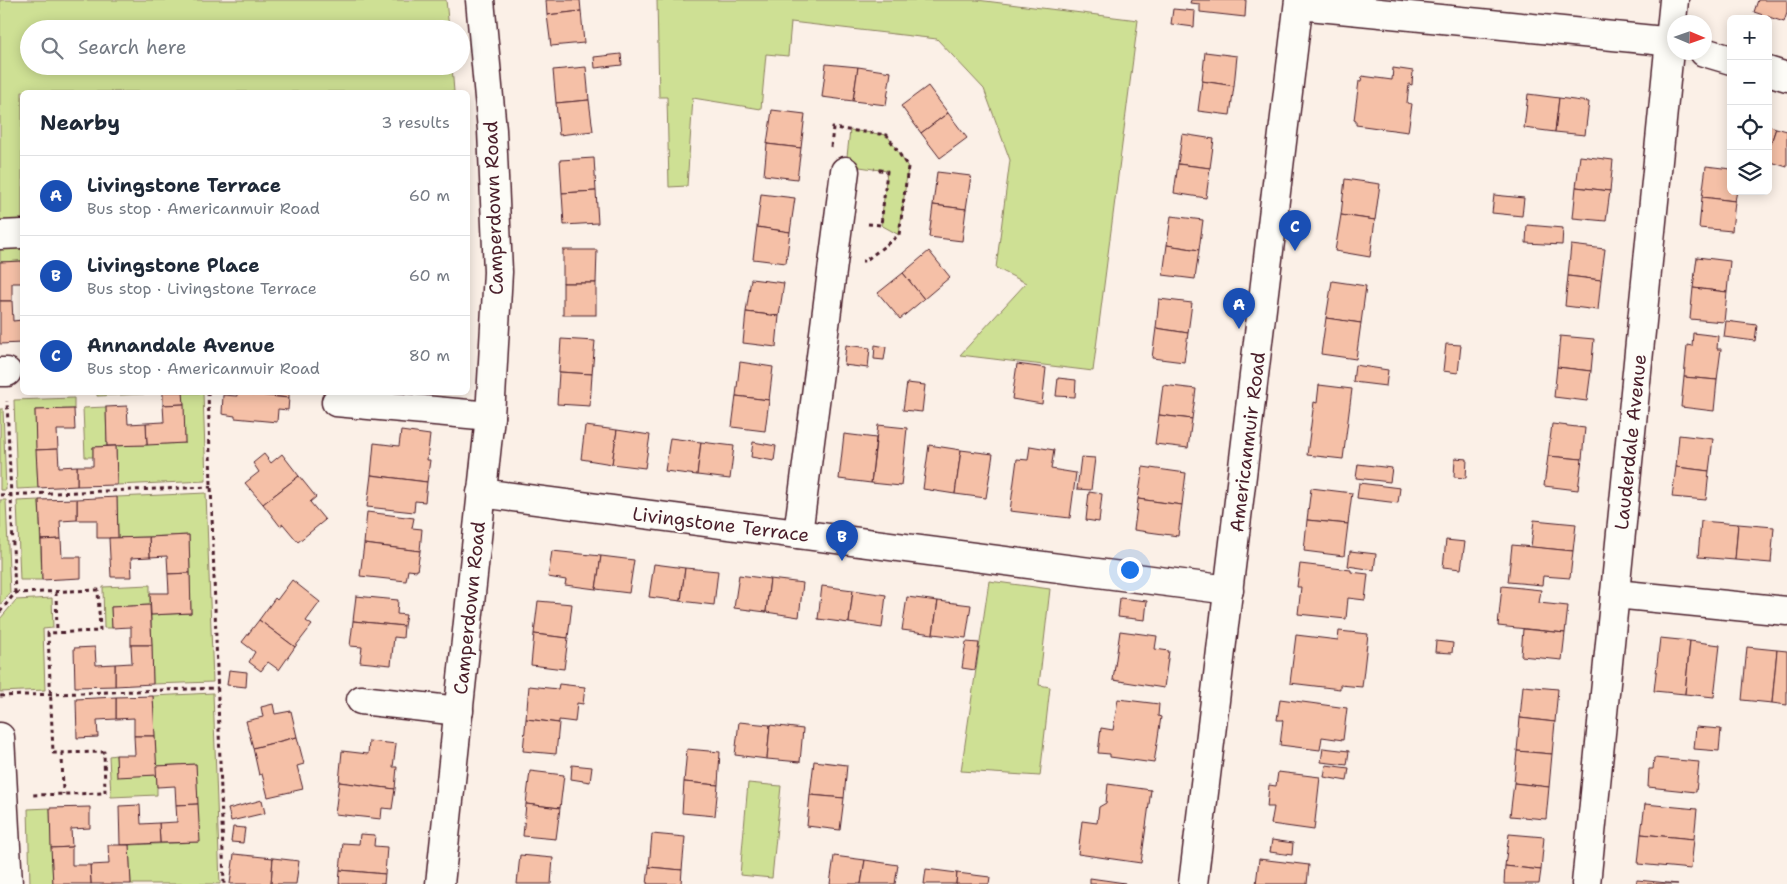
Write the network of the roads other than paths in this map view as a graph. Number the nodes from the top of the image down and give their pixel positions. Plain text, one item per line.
1 (480, 0) edge
2 (1674, 0) edge
3 (1299, 2) edge
4 (1673, 15) edge
5 (1667, 41) edge
6 (1712, 54) edge
7 (1727, 59) edge
8 (1670, 60) edge
9 (1772, 72) edge
10 (1787, 77) edge
11 (845, 171) dead end
12 (20, 234) edge
13 (0, 235) edge
14 (336, 402) dead end
15 (490, 416) junction
16 (482, 493) junction
17 (798, 534) junction
18 (1229, 590) junction
19 (1615, 594) junction
20 (1787, 611) edge
21 (362, 700) dead end
22 (459, 710) junction
23 (0, 737) edge
24 (8, 884) edge
25 (440, 884) edge
26 (1193, 884) edge
27 (1586, 884) edge

1 - 15 street, Camperdown Road
2 - 4 street, Lauderdale Avenue
3 - 5 street
3 - 18 street, Americanmuir Road
6 - 7 street
8 - 19 street, Lauderdale Avenue
9 - 10 street
11 - 17 street
12 - 13 street
14 - 15 street
15 - 16 street, Camperdown Road
16 - 17 street, Livingstone Terrace
16 - 22 street, Camperdown Road
17 - 18 street, Livingstone Terrace
18 - 26 street, Americanmuir Road
19 - 20 street
19 - 27 street, Lauderdale Avenue
21 - 22 street, Camperdown Road
22 - 25 street, Camperdown Road
23 - 24 street

